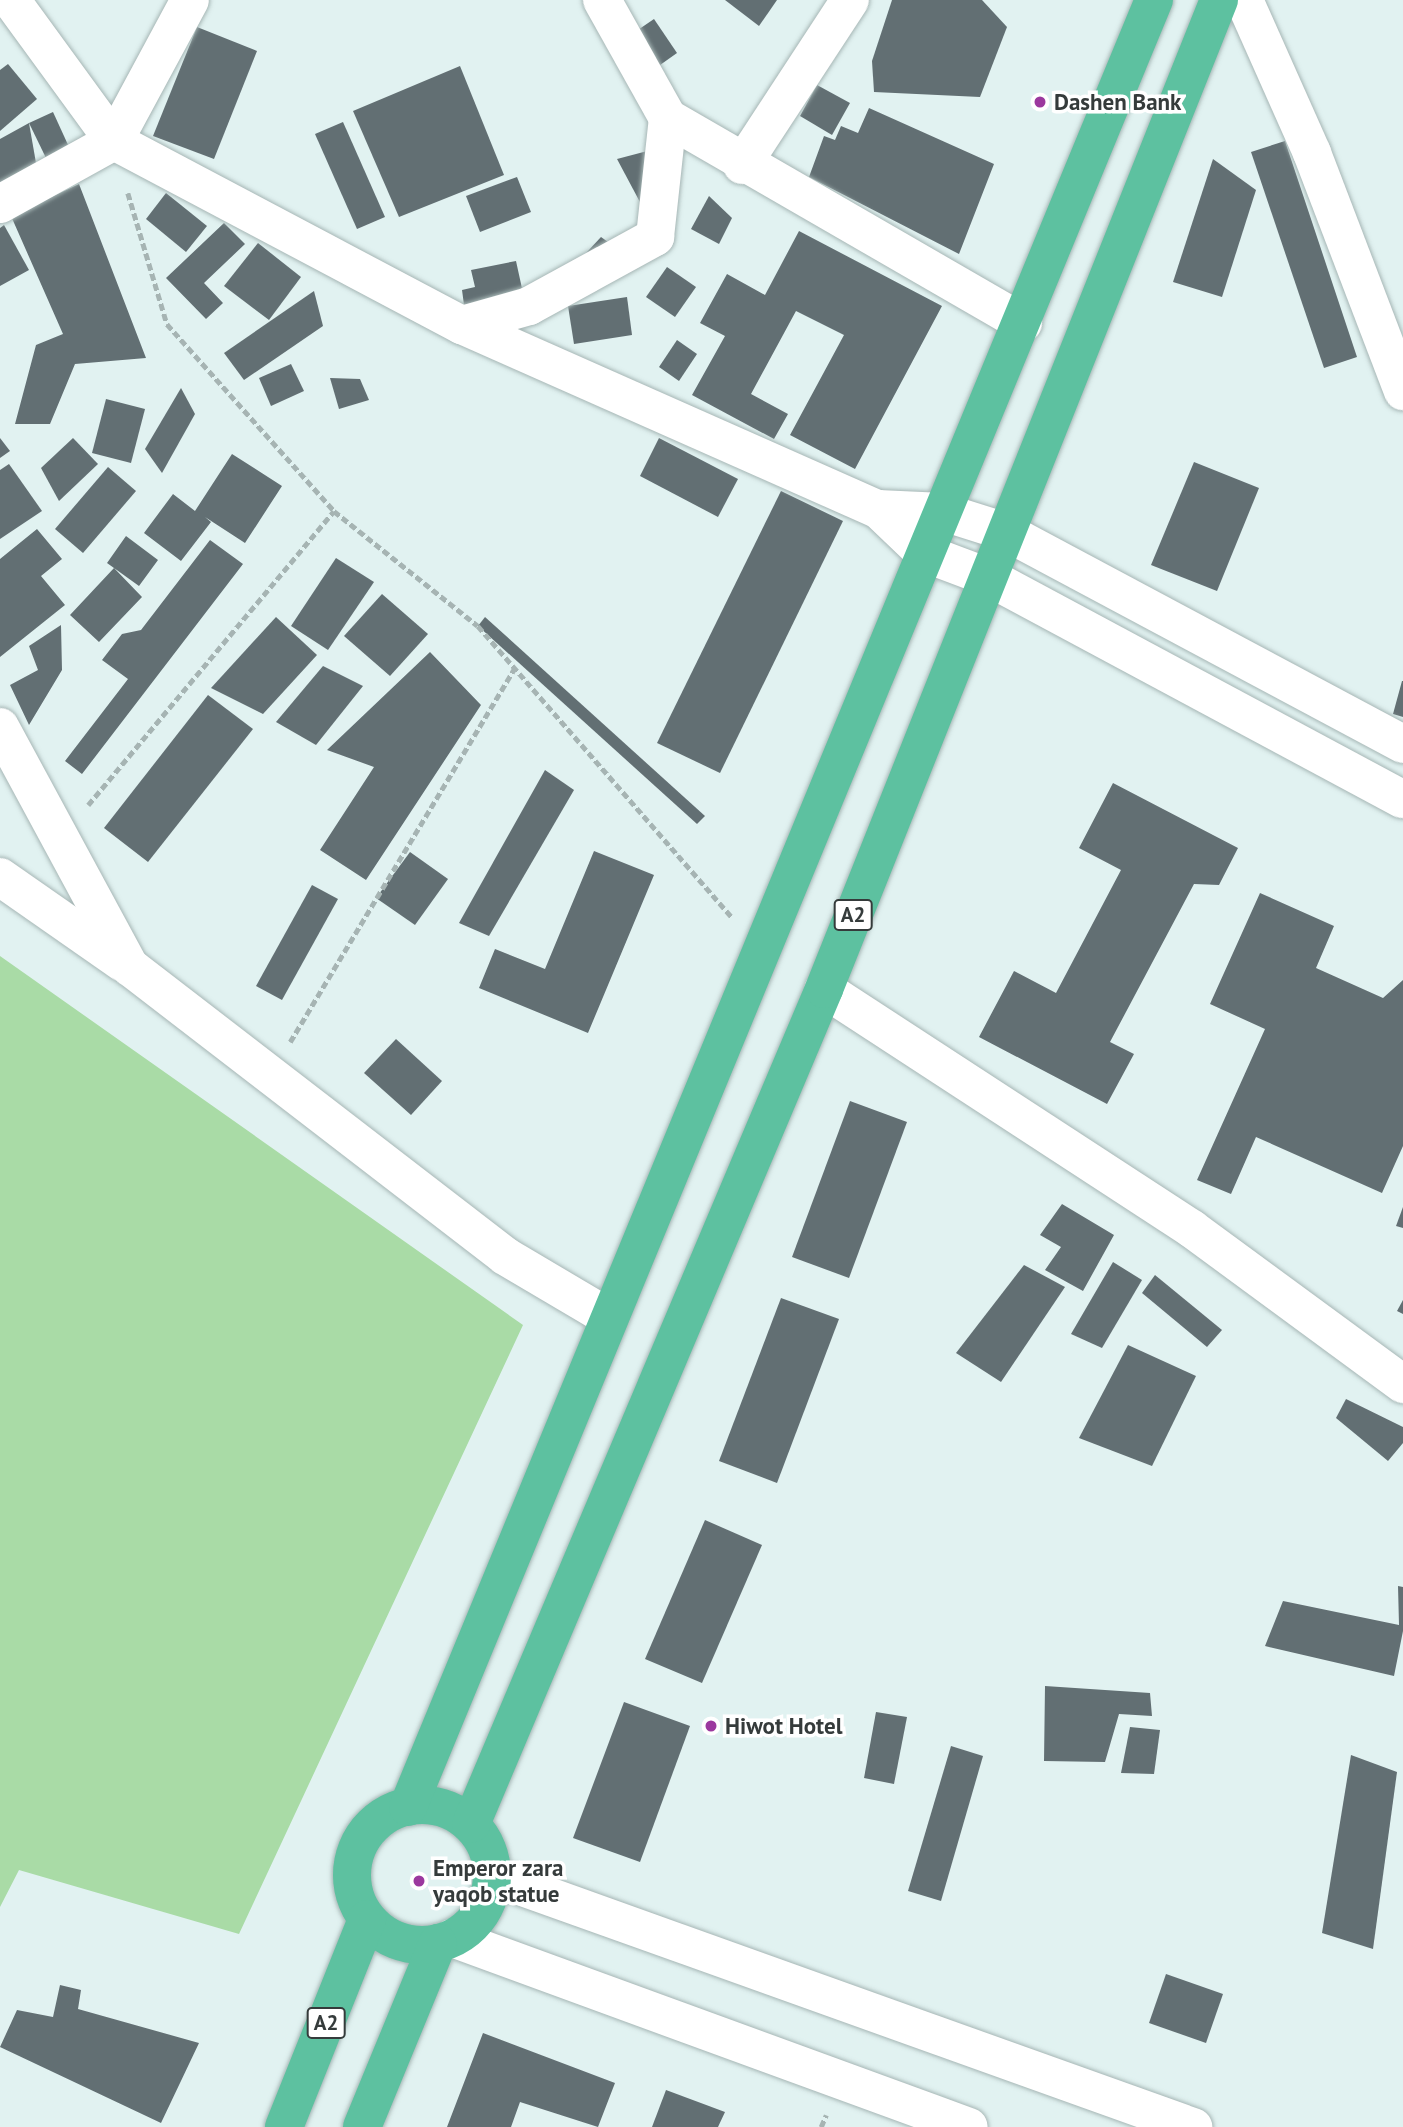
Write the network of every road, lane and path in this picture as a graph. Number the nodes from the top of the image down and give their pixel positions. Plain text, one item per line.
1 (11, 0) edge
2 (190, 0) edge
3 (602, 0) edge
4 (850, 0) edge
5 (1154, 0) edge
6 (1219, 0) edge
7 (1244, 0) edge
8 (668, 118) junction
9 (114, 141) junction
10 (742, 165) junction
11 (0, 204) edge
12 (1023, 323) junction
13 (462, 325) junction
14 (1403, 391) edge
15 (878, 509) junction
16 (334, 511) junction
17 (943, 512) junction
18 (1006, 532) junction
19 (924, 554) junction
20 (990, 578) junction
21 (514, 668) junction
22 (0, 727) edge
23 (1403, 744) edge
24 (1403, 799) edge
25 (60, 838) junction
26 (0, 877) edge
27 (765, 954) junction
28 (130, 967) junction
29 (824, 989) junction
30 (271, 1075) junction
31 (608, 1317) junction
32 (1403, 1384) edge
33 (408, 1807) junction
34 (471, 1824) junction
35 (492, 1875) junction
36 (367, 1919) junction
37 (445, 1941) junction
38 (284, 2127) edge
39 (362, 2127) edge
40 (969, 2127) edge
41 (1193, 2127) edge

1 - 9 street
2 - 9 street
3 - 8 street
4 - 10 street
5 - 12 highway
6 - 18 highway, A2
7 - 14 street
8 - 10 street
8 - 13 street
9 - 11 street
9 - 13 street
9 - 16 path
10 - 12 street
12 - 17 highway
13 - 15 street
15 - 17 street
15 - 19 street
16 - 21 path
16 - 25 path
17 - 18 street
17 - 19 highway
18 - 20 highway, A2
18 - 23 street
19 - 20 street
19 - 27 highway
20 - 24 street
20 - 29 highway, A2
21 - 27 path
21 - 30 path
22 - 25 street
25 - 28 street
26 - 28 street
27 - 31 highway
28 - 30 street
29 - 32 street
29 - 34 highway, A2
30 - 31 street
31 - 33 highway
33 - 34 highway
33 - 36 highway
34 - 35 highway
35 - 37 highway
35 - 41 street
36 - 37 highway
36 - 38 highway, A2
37 - 39 highway
37 - 40 street

